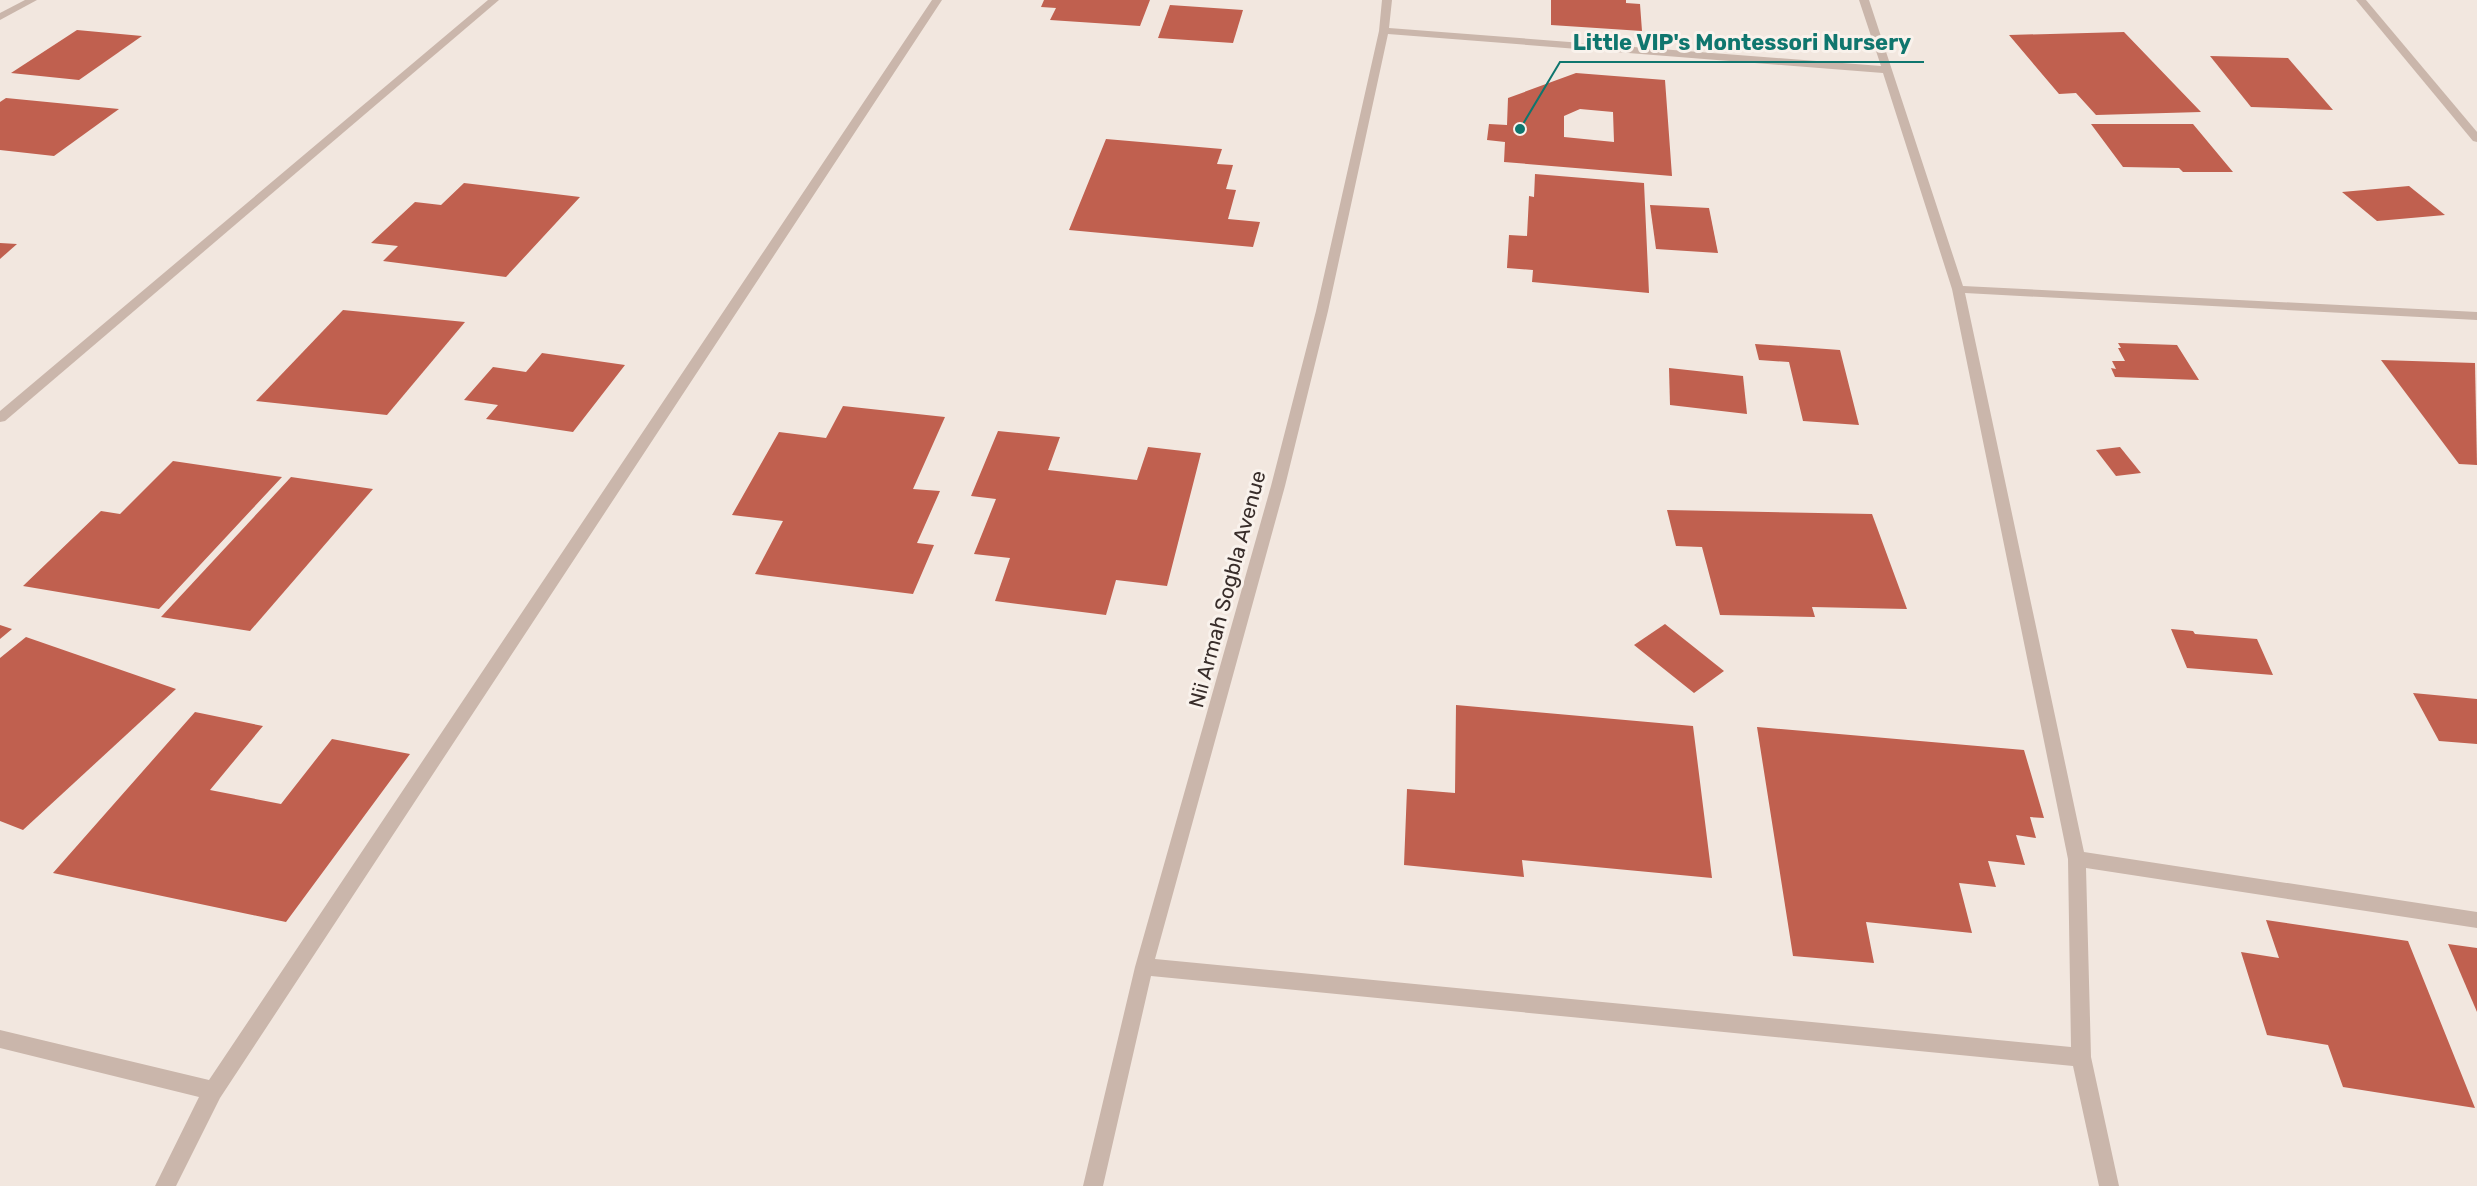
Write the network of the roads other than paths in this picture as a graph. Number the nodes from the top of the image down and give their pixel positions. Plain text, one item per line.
1 (32, 0) edge
2 (494, 0) edge
3 (937, 0) edge
4 (1387, 0) edge
5 (1864, 0) edge
6 (2361, 0) edge
7 (0, 17) edge
8 (1384, 32) junction
9 (1887, 70) junction
10 (2477, 139) edge
11 (1958, 289) junction
12 (2477, 316) edge
13 (0, 418) edge
14 (2077, 859) junction
15 (2477, 920) edge
16 (1144, 967) junction
17 (0, 1039) edge
18 (2081, 1057) junction
19 (213, 1091) junction
20 (165, 1186) edge
21 (1093, 1186) edge
22 (2109, 1186) edge

1 - 7 street
2 - 13 street
3 - 19 street
4 - 8 street, Nii Armah Sogbla Avenue
5 - 9 street
6 - 10 street
8 - 9 street
8 - 16 street, Nii Armah Sogbla Avenue
9 - 11 street
11 - 12 street
11 - 14 street
14 - 15 street
14 - 18 street
16 - 18 street
16 - 21 street, Nii Armah Sogbla Avenue
17 - 19 street
18 - 22 street
19 - 20 street

